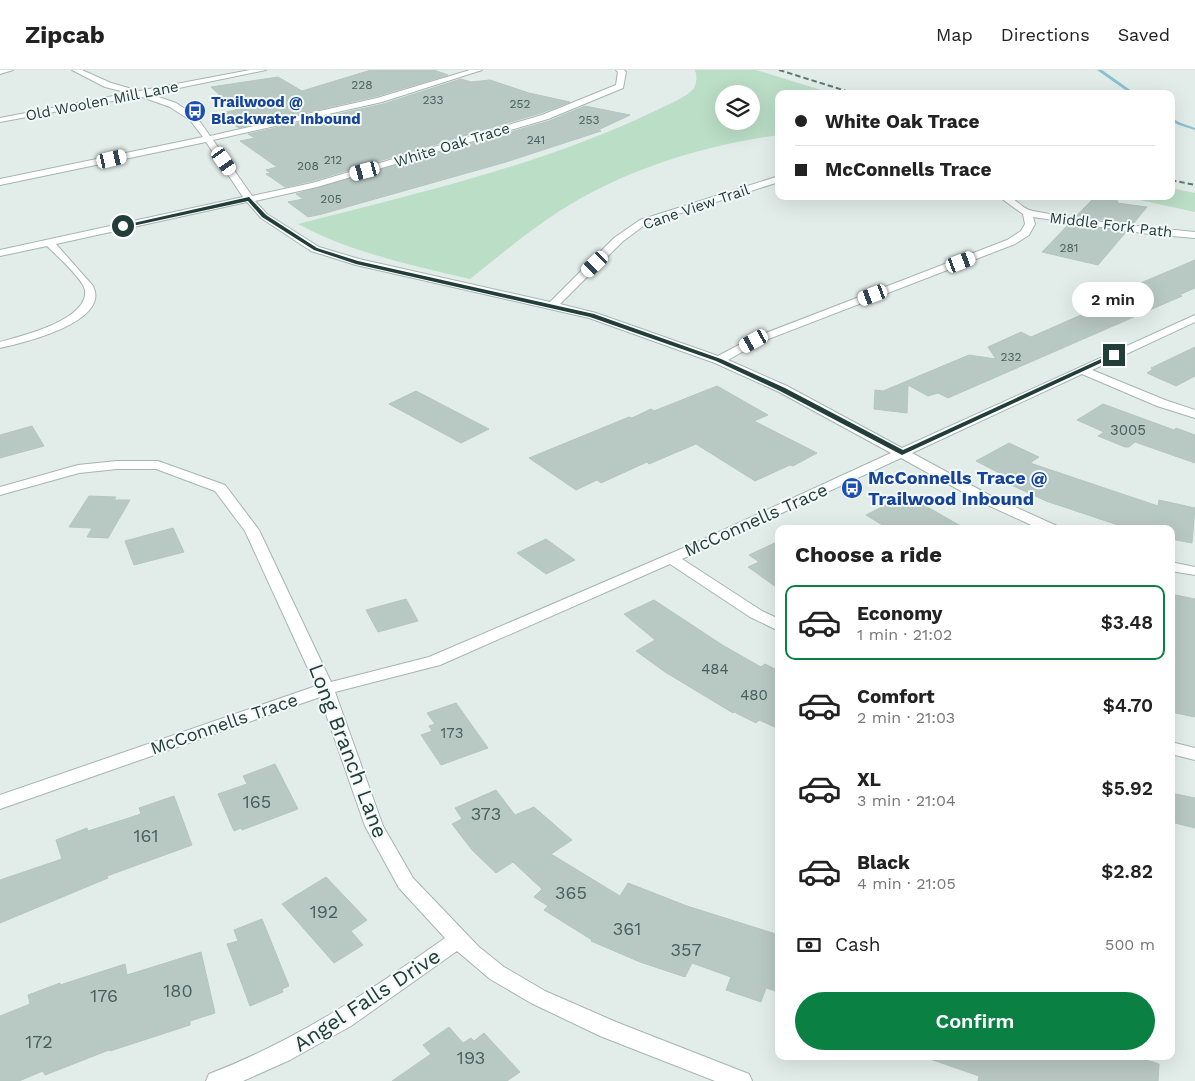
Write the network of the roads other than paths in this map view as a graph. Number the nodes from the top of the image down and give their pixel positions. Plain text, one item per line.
1 (9, 70) edge
2 (76, 70) edge
3 (262, 70) edge
4 (478, 70) edge
5 (620, 70) edge
6 (0, 72) edge
7 (140, 94) junction
8 (0, 120) edge
9 (209, 139) junction
10 (775, 180) edge
11 (0, 182) edge
12 (249, 199) junction
13 (1009, 200) edge
14 (1027, 213) junction
15 (1195, 235) edge
16 (50, 243) junction
17 (0, 252) edge
18 (553, 305) junction
19 (1195, 318) edge
20 (0, 344) edge
21 (719, 360) junction
22 (1082, 370) junction
23 (1195, 414) edge
24 (902, 453) junction
25 (0, 491) edge
26 (1043, 525) edge
27 (671, 558) junction
28 (1175, 567) edge
29 (1195, 571) edge
30 (775, 624) edge
31 (326, 689) junction
32 (1175, 749) edge
33 (1195, 754) edge
34 (0, 802) edge
35 (459, 939) junction
36 (217, 1081) edge
37 (741, 1081) edge

1 - 6 street
2 - 7 street
3 - 7 street, Old Woolen Mill Lane
4 - 9 street
5 - 12 street, White Oak Trace
7 - 8 street, Old Woolen Mill Lane
7 - 9 street
9 - 11 street
9 - 12 street
10 - 18 street, Cane View Trail
12 - 16 street, White Oak Trace
12 - 18 street
13 - 14 street
14 - 15 street, Middle Fork Path
14 - 21 street
16 - 17 street, White Oak Trace
16 - 20 street
18 - 21 street
19 - 22 street, McConnells Trace
21 - 24 street
22 - 23 street
22 - 24 street, McConnells Trace
24 - 26 street
24 - 27 street, McConnells Trace
25 - 31 street, Long Branch Lane
27 - 30 street, McConnells Trace
27 - 31 street, McConnells Trace
28 - 29 street
31 - 34 street, McConnells Trace
31 - 35 street, Long Branch Lane
32 - 33 street
35 - 36 street, Angel Falls Drive
35 - 37 street, Long Branch Lane

